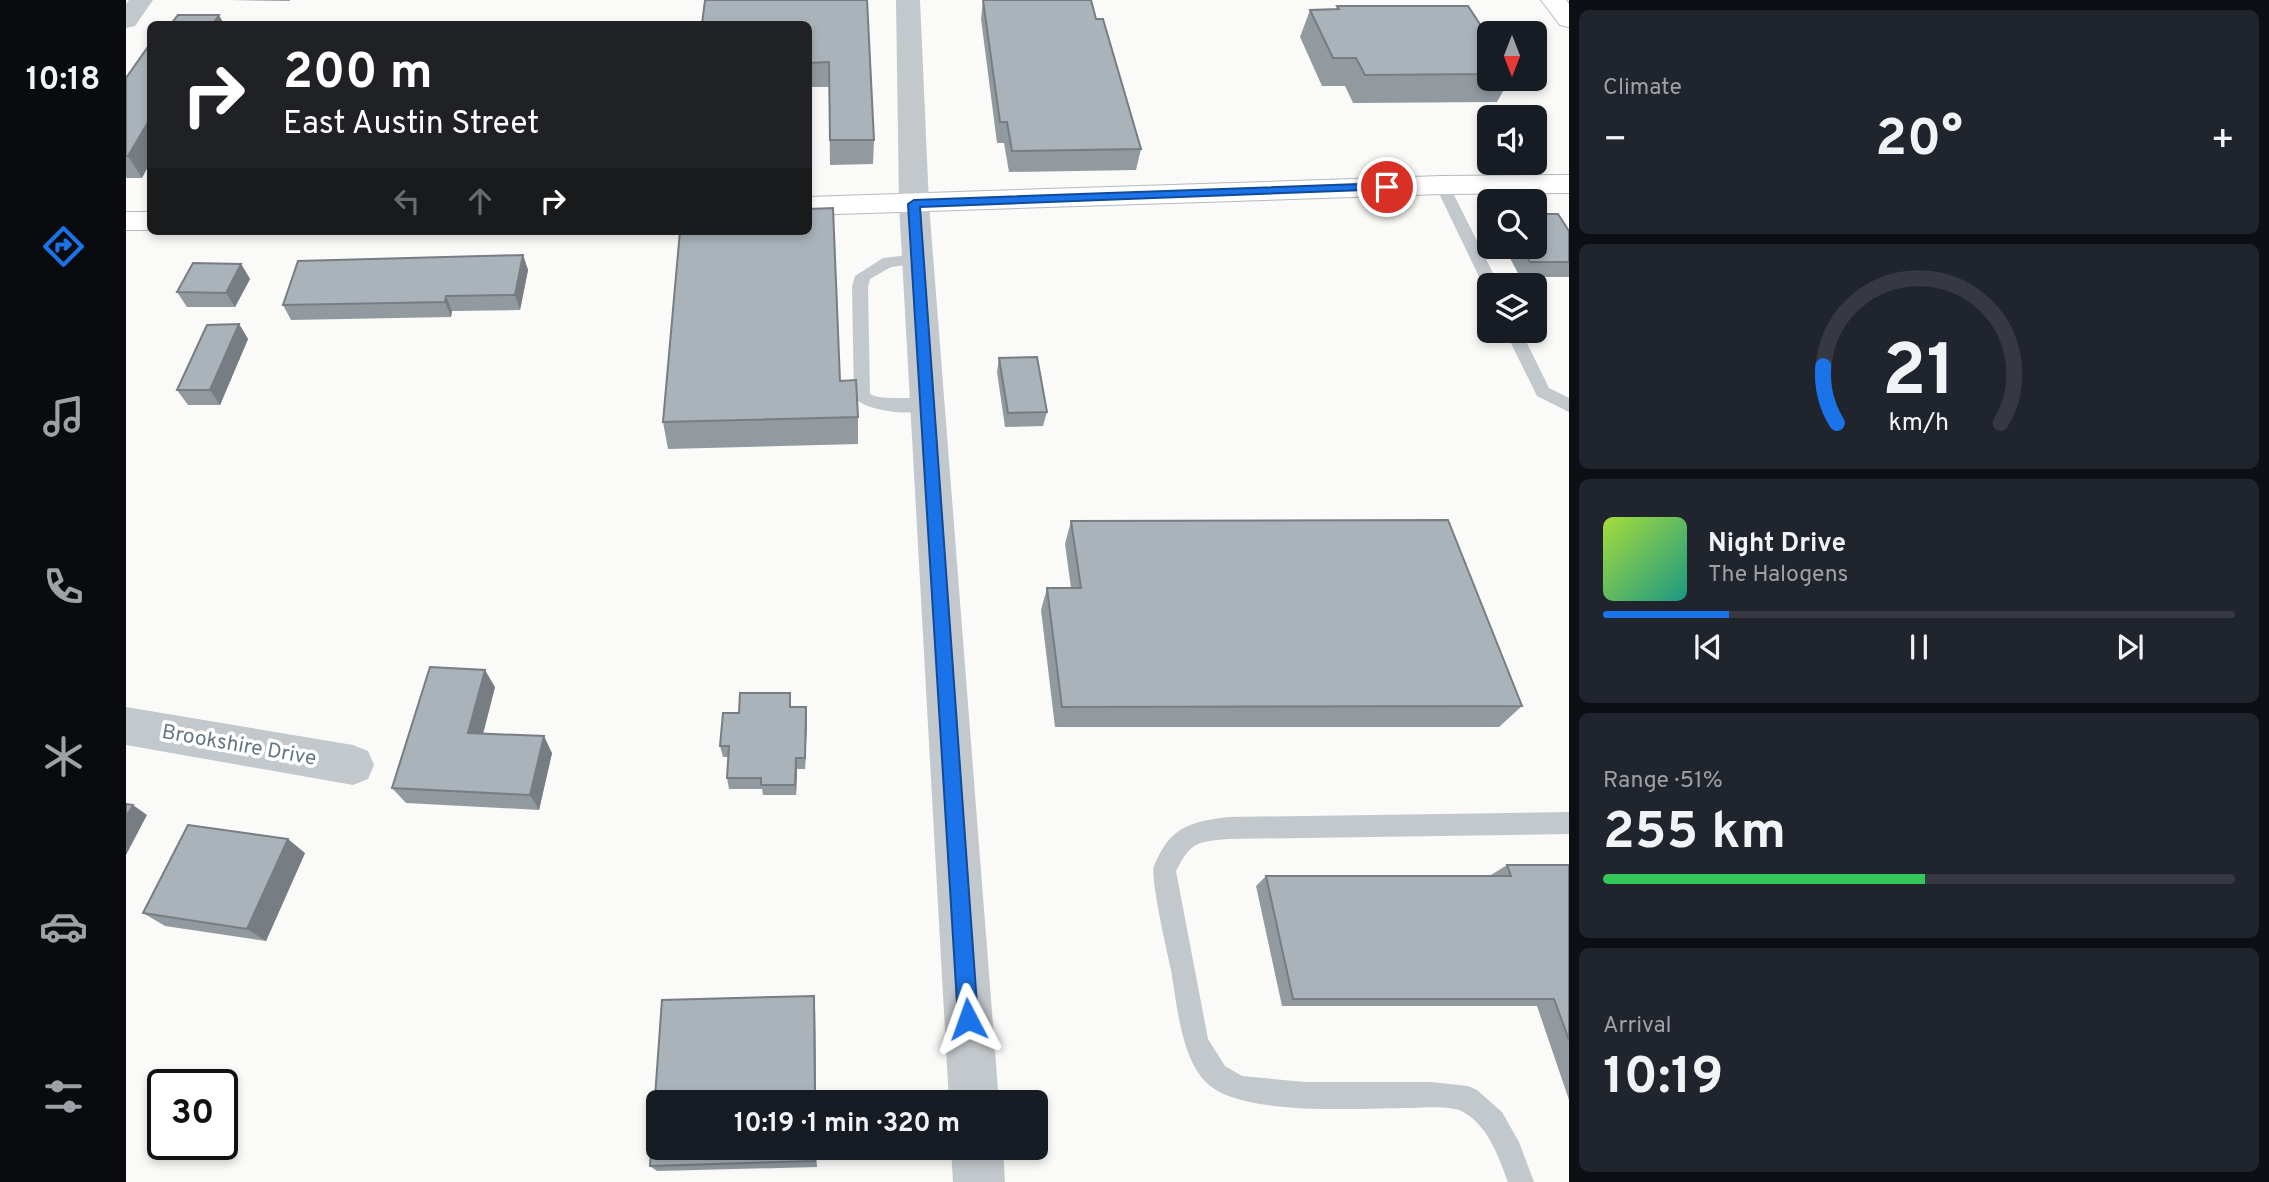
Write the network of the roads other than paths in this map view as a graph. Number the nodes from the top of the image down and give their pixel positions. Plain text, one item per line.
1 (141, 0) edge
2 (908, 0) edge
3 (1553, 0) edge
4 (1569, 20) edge
5 (126, 21) edge
6 (1569, 184) edge
7 (1442, 185) junction
8 (914, 204) junction
9 (812, 206) edge
10 (126, 221) edge
11 (147, 221) edge
12 (918, 258) junction
13 (1485, 273) edge
14 (1519, 343) edge
15 (927, 405) junction
16 (1569, 407) edge
17 (126, 726) edge
18 (352, 765) dead end
19 (1569, 823) edge
20 (973, 1090) edge
21 (978, 1160) edge
22 (979, 1182) edge
23 (1521, 1182) edge

1 - 5 street
2 - 8 street
3 - 4 main road
6 - 7 main road
7 - 8 main road
7 - 13 lane
8 - 9 main road
8 - 12 street
10 - 11 main road
12 - 15 street
12 - 15 lane
14 - 16 lane
15 - 20 street
17 - 18 street, Brookshire Drive
19 - 23 lane
21 - 22 street

